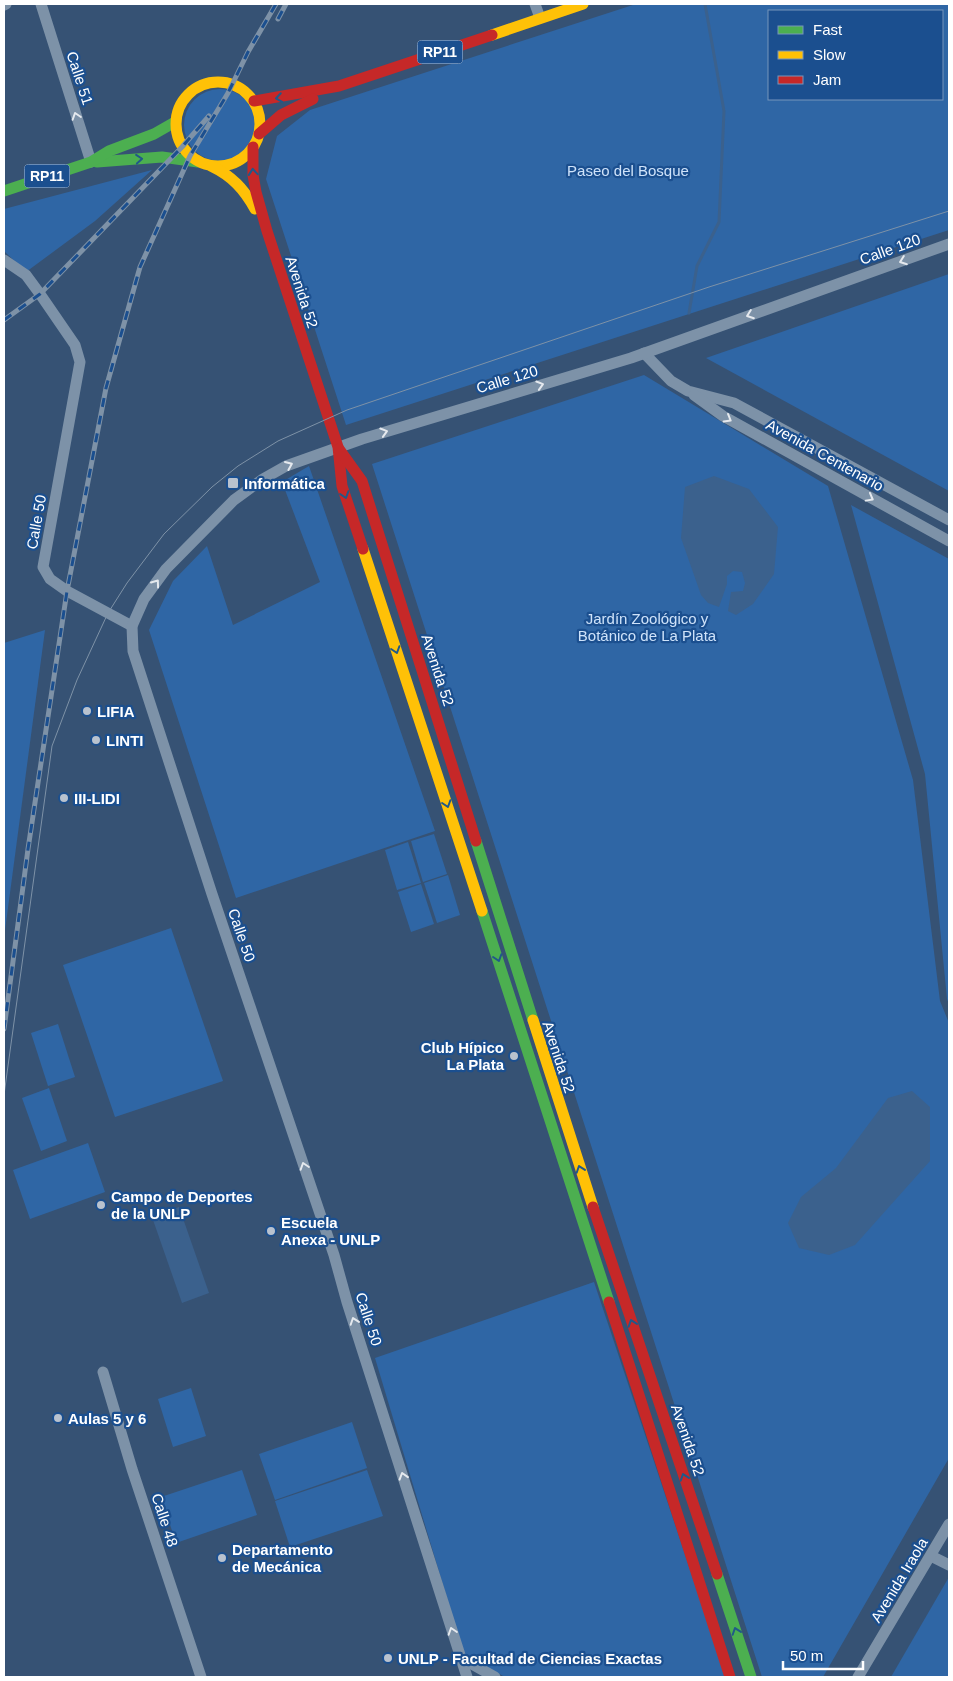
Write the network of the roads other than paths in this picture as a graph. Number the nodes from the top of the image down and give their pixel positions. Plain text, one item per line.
1 (40, 4) edge
2 (535, 4) edge
3 (583, 4) edge
4 (540, 18) junction
5 (339, 86) junction
6 (254, 101) junction
7 (176, 122) junction
8 (259, 134) junction
9 (253, 147) junction
10 (91, 162) junction
11 (198, 162) junction
12 (211, 166) junction
13 (4, 191) edge
14 (267, 230) junction
15 (949, 244) edge
16 (4, 260) edge
17 (644, 353) junction
18 (688, 391) junction
19 (338, 447) junction
20 (949, 520) edge
21 (949, 541) edge
22 (132, 626) junction
23 (103, 1372) dead end
24 (949, 1524) edge
25 (931, 1556) junction
26 (949, 1565) edge
27 (461, 1658) junction
28 (201, 1677) edge
29 (467, 1677) edge
30 (495, 1677) edge
31 (730, 1677) edge
32 (751, 1677) edge
33 (858, 1677) edge

10 -> 1 street, Calle 51
2 - 4 street
3 - 4 main road, RP11
4 - 5 main road, RP11
5 -> 6 main road, RP11
5 - 8 main road, RP11
6 - 7 main road
6 - 8 main road, RP11
7 - 10 main road, RP11
7 - 11 main road, RP11
8 - 9 main road, RP11
9 - 12 main road, RP11
14 -> 9 main road, Avenida 52
10 -> 11 main road, RP11
10 - 13 main road, RP11
11 - 12 main road, RP11
12 - 14 main road, Avenida 52
14 - 19 main road, Avenida 52
15 -> 17 street, Calle 120
16 - 22 street, Calle 50
17 - 18 street, Avenida Centenario
19 -> 17 street, Calle 120
18 - 20 street
18 -> 21 street, Avenida Centenario
22 -> 19 street, Calle 120
19 -> 31 main road, Avenida 52
32 -> 19 main road, Avenida 52
27 -> 22 street, Calle 50
23 - 28 street, Calle 48
24 - 25 street, Avenida Iraola
25 - 26 street
25 - 33 street, Avenida Iraola
27 - 29 street, Calle 50
27 - 30 street

